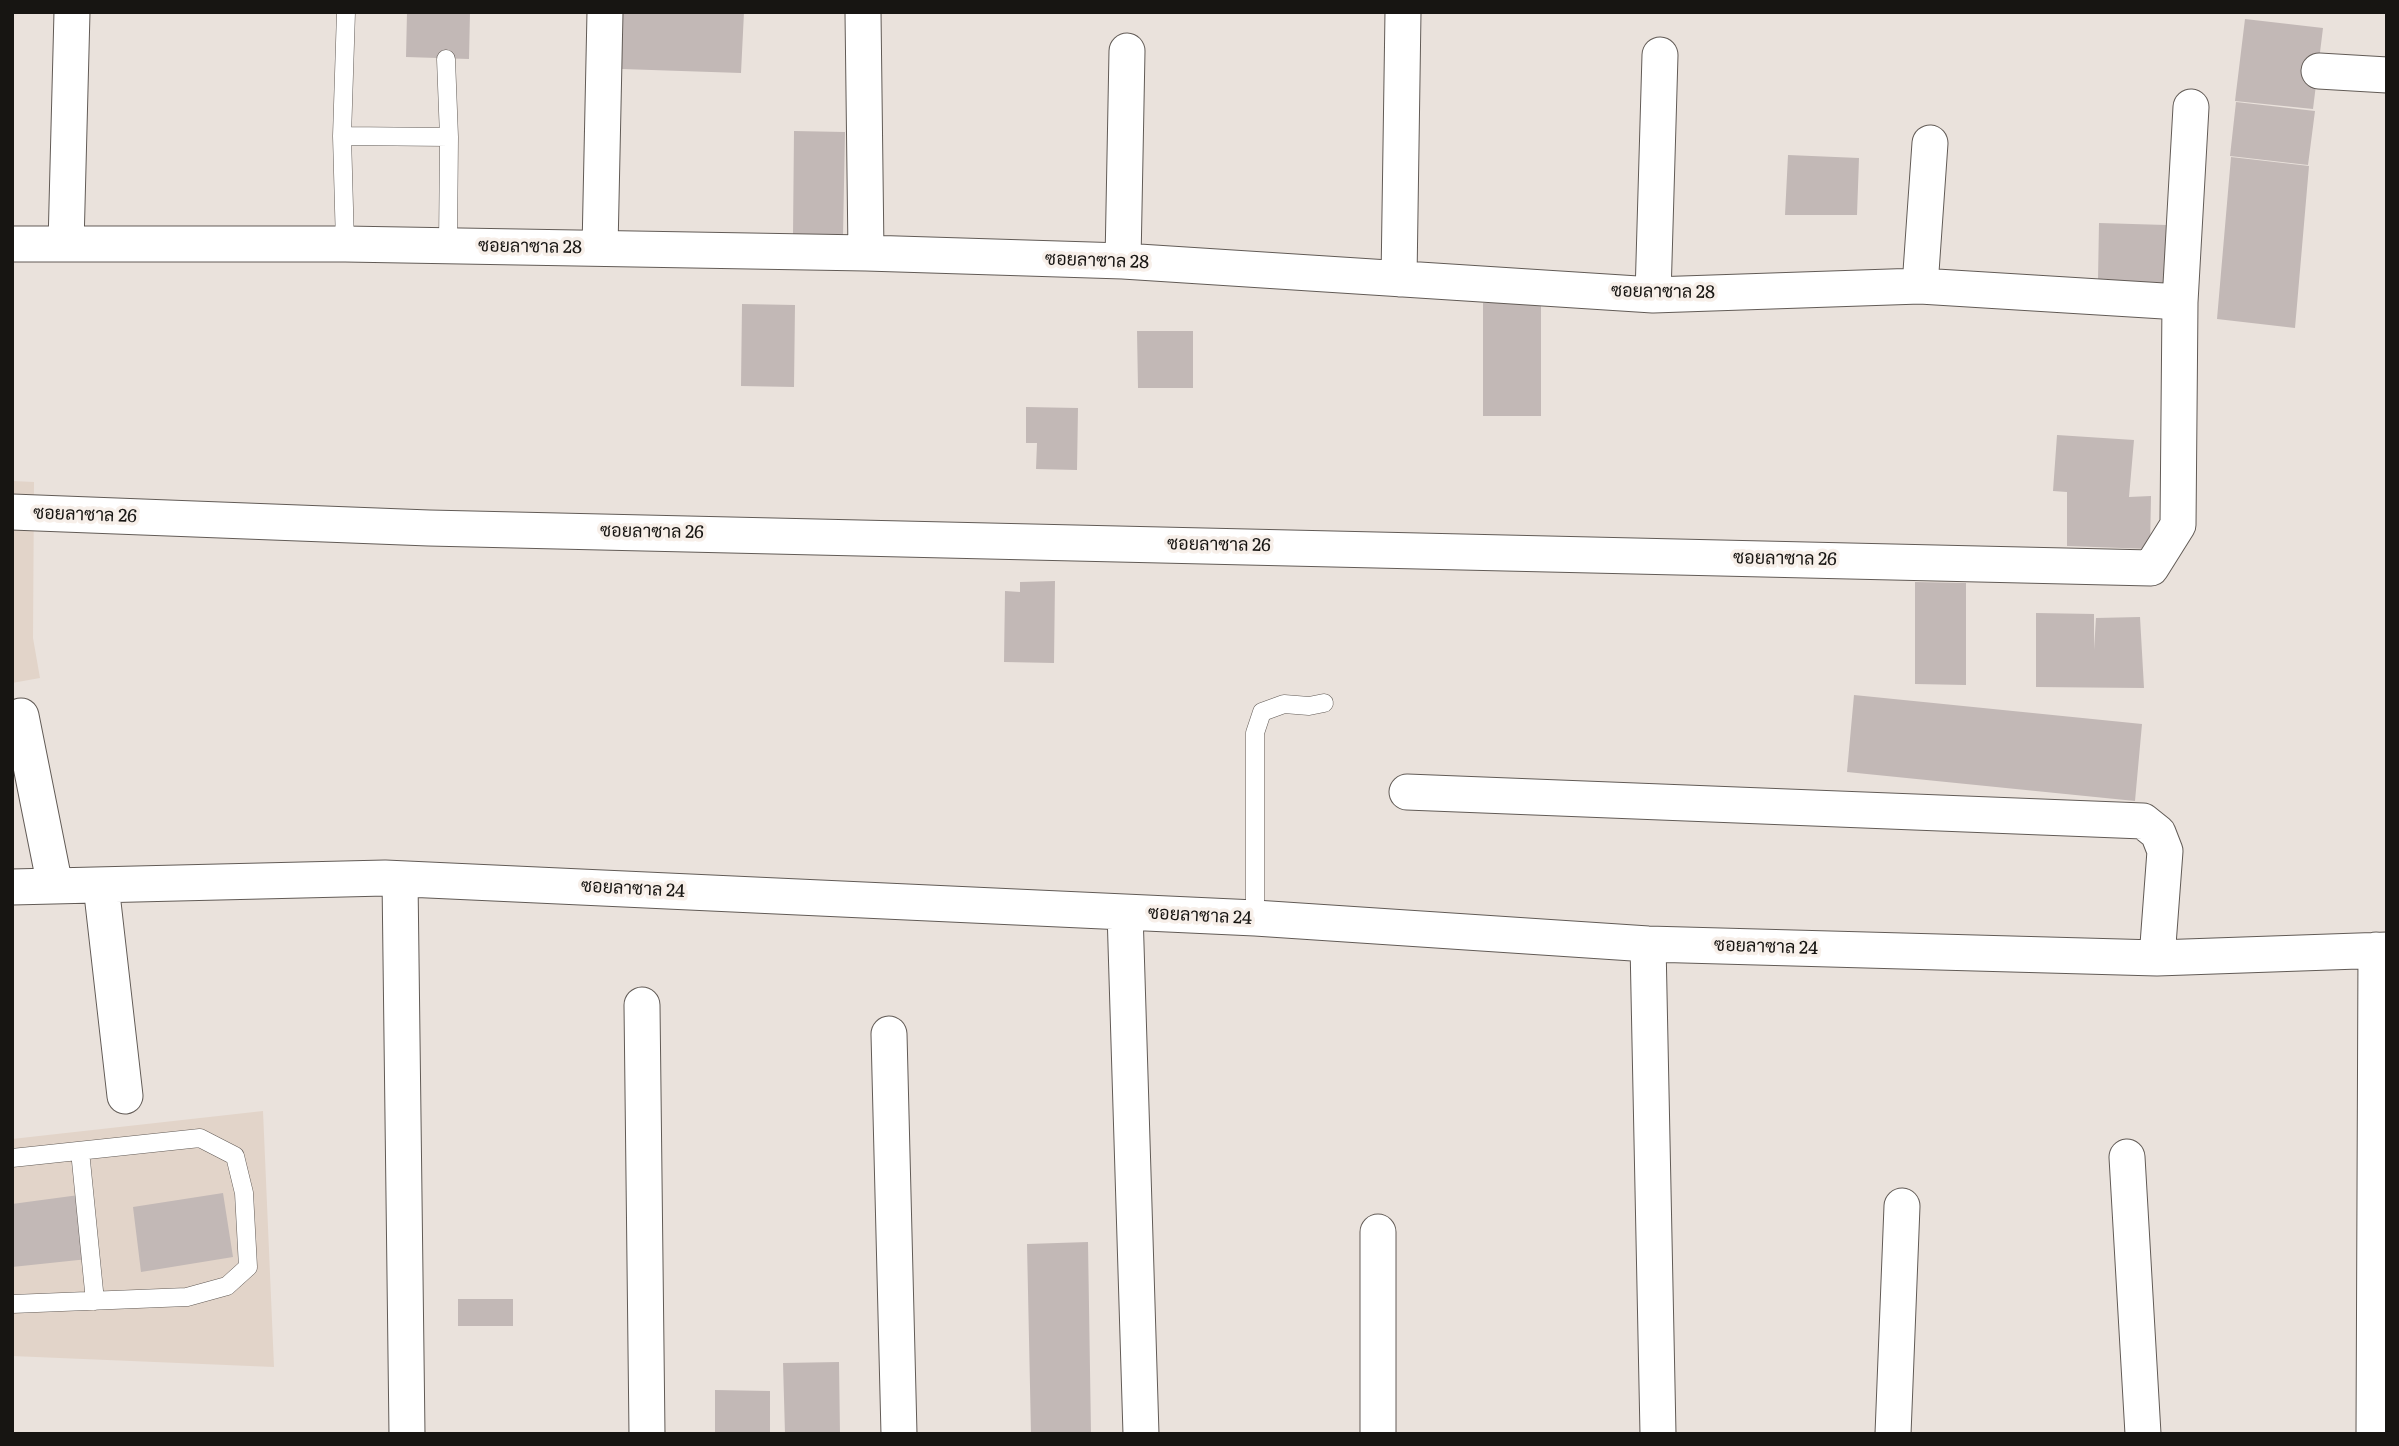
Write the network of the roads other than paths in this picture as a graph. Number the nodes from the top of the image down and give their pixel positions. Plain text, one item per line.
1 (72, 12) edge
2 (346, 12) edge
3 (604, 12) edge
4 (863, 12) edge
5 (1403, 12) edge
6 (1127, 51) dead end
7 (1660, 55) dead end
8 (446, 59) dead end
9 (2319, 71) dead end
10 (2387, 75) edge
11 (2191, 107) dead end
12 (342, 136) junction
13 (449, 137) junction
14 (1930, 143) dead end
15 (12, 244) edge
16 (66, 244) junction
17 (345, 244) junction
18 (448, 246) junction
19 (600, 248) junction
20 (866, 253) junction
21 (1123, 261) junction
22 (1399, 279) junction
23 (1920, 286) junction
24 (1653, 295) junction
25 (2180, 302) junction
26 (12, 512) edge
27 (1324, 703) dead end
28 (22, 716) dead end
29 (1407, 792) dead end
30 (400, 878) junction
31 (101, 885) junction
32 (55, 886) junction
33 (12, 887) edge
34 (1125, 912) junction
35 (1255, 918) junction
36 (1648, 944) junction
37 (2382, 950) edge
38 (2157, 958) junction
39 (642, 1005) dead end
40 (889, 1034) dead end
41 (125, 1096) dead end
42 (80, 1151) junction
43 (2127, 1157) dead end
44 (12, 1158) edge
45 (2381, 1202) edge
46 (1902, 1206) dead end
47 (1378, 1232) dead end
48 (95, 1301) junction
49 (12, 1304) edge
50 (407, 1434) edge
51 (647, 1434) edge
52 (899, 1434) edge
53 (1141, 1434) edge
54 (1378, 1434) edge
55 (1658, 1434) edge
56 (1893, 1434) edge
57 (2143, 1434) edge
58 (2374, 1434) edge

1 - 16 street
2 - 12 lane
3 - 19 street
4 - 20 street
5 - 22 street
6 - 21 street
7 - 24 street
8 - 13 lane
9 - 10 street
11 - 25 street
12 - 13 lane
12 - 17 lane
13 - 18 lane
14 - 23 street
15 - 16 street, ซอยลาซาล 28
16 - 17 street, ซอยลาซาล 28
17 - 18 street, ซอยลาซาล 28
18 - 19 street, ซอยลาซาล 28
19 - 20 street, ซอยลาซาล 28
20 - 21 street, ซอยลาซาล 28
21 - 22 street, ซอยลาซาล 28
22 - 24 street, ซอยลาซาล 28
23 - 24 street, ซอยลาซาล 28
23 - 25 street, ซอยลาซาล 28
25 - 26 street, ซอยลาซาล 26
27 - 35 lane
28 - 32 street
29 - 38 street
30 - 31 street, ซอยลาซาล 24
30 - 34 street, ซอยลาซาล 24
30 - 50 street
31 - 32 street, ซอยลาซาล 24
31 - 41 street
32 - 33 street, ซอยลาซาล 24
34 - 35 street, ซอยลาซาล 24
34 - 53 street
35 - 36 street, ซอยลาซาล 24
36 - 38 street, ซอยลาซาล 24
36 - 55 street
37 - 38 street, ซอยลาซาล 24
37 - 45 street
39 - 51 street
40 - 52 street
42 - 44 lane
42 - 48 lane
42 - 48 lane
43 - 57 street
45 - 58 street
46 - 56 street
47 - 54 street
48 - 49 lane

